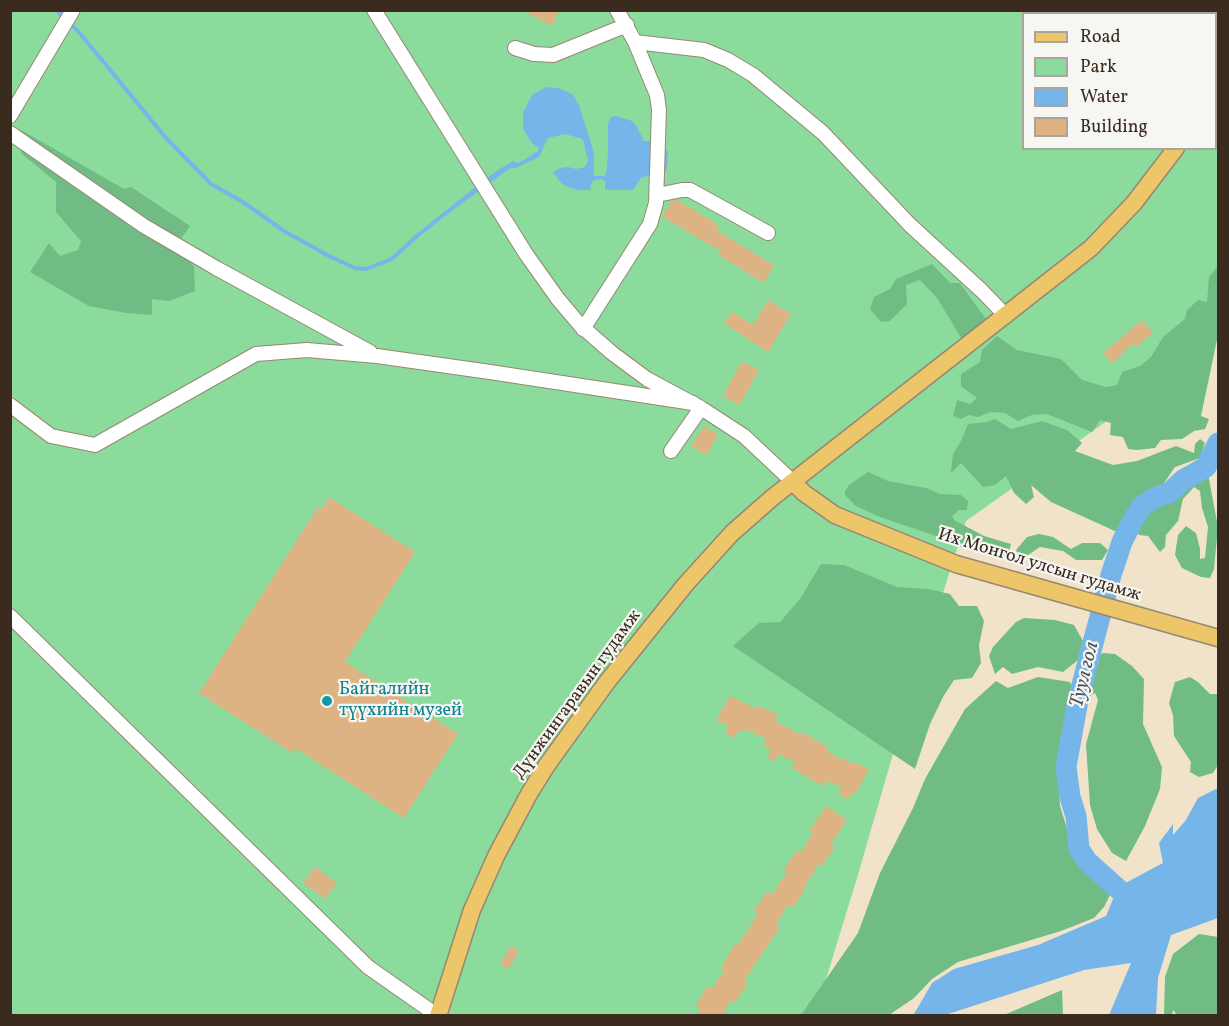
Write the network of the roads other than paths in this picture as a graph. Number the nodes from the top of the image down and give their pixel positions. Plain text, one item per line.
1 (374, 10) edge
2 (617, 10) edge
3 (70, 17) edge
4 (627, 25) junction
5 (636, 42) junction
6 (514, 48) dead end
7 (10, 116) edge
8 (10, 133) edge
9 (1175, 150) edge
10 (657, 195) junction
11 (768, 233) dead end
12 (1006, 316) junction
13 (583, 329) junction
14 (377, 356) junction
15 (10, 405) edge
16 (697, 406) junction
17 (671, 451) dead end
18 (793, 482) junction
19 (10, 616) edge
20 (1218, 638) edge
21 (438, 1016) edge

1 - 13 street
2 - 4 street
3 - 7 street
4 - 5 street
4 - 6 street
5 - 10 street
5 - 12 street
8 - 14 street
9 - 12 main road
10 - 11 street
10 - 13 street
12 - 18 main road, Дүнжингаравын гудамж
13 - 16 street
14 - 15 street
14 - 16 street
16 - 17 street
16 - 18 street
18 - 20 main road, Их Монгол улсын гудамж
18 - 21 main road, Дүнжингаравын гудамж
19 - 21 street

